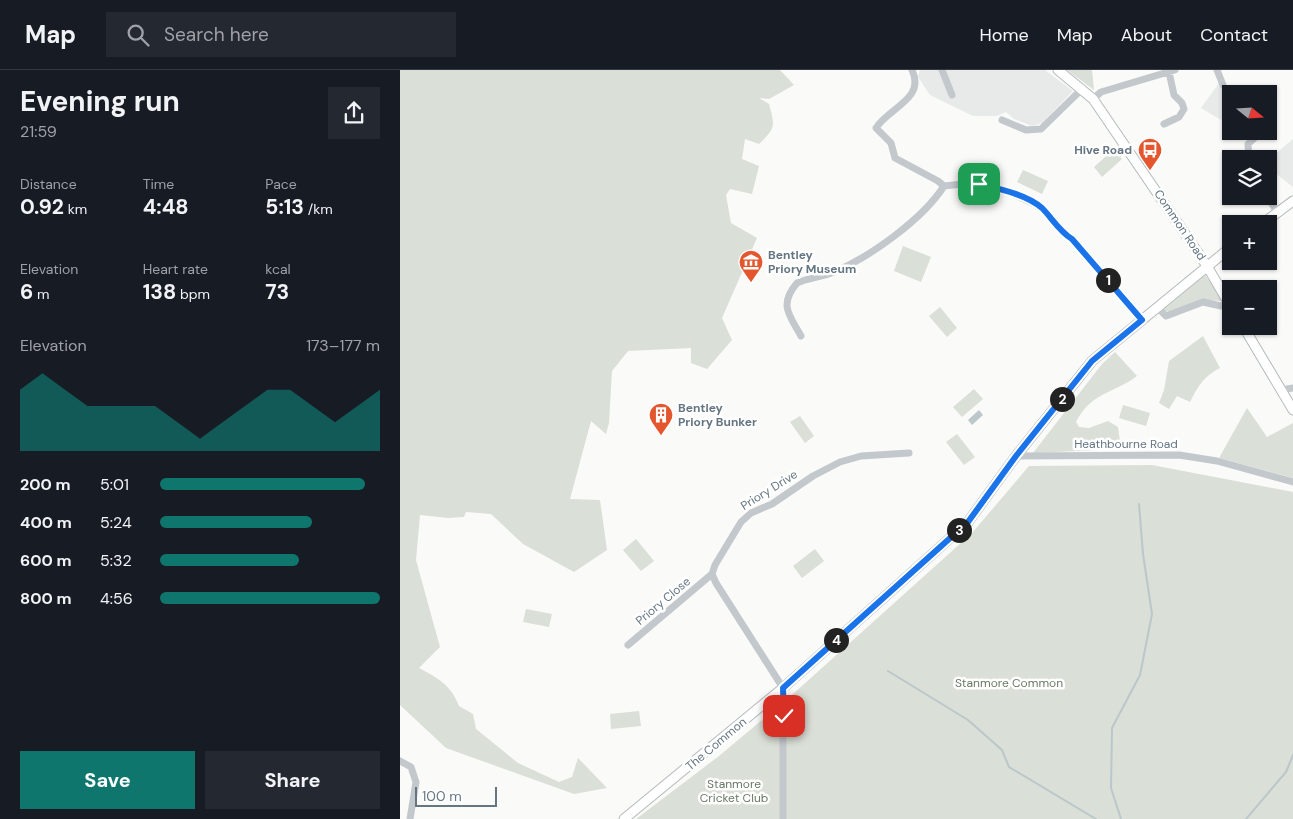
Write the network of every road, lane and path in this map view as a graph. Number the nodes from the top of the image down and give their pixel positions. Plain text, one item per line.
1 (912, 70) edge
2 (942, 70) edge
3 (1058, 70) edge
4 (1217, 70) edge
5 (1172, 71) edge
6 (1223, 85) dead end
7 (1083, 88) junction
8 (952, 95) dead end
9 (1093, 99) junction
10 (1002, 120) dead end
11 (1164, 124) dead end
12 (944, 186) junction
13 (1293, 201) edge
14 (1273, 205) edge
15 (1277, 212) junction
16 (1273, 215) edge
17 (1222, 254) edge
18 (1207, 266) junction
19 (1222, 292) edge
20 (1221, 306) dead end
21 (1156, 307) junction
22 (1142, 320) junction
23 (1248, 335) edge
24 (800, 336) dead end
25 (1293, 388) edge
26 (1282, 390) junction
27 (1293, 410) edge
28 (909, 453) dead end
29 (1016, 456) junction
30 (1293, 482) edge
31 (712, 574) junction
32 (628, 645) dead end
33 (783, 688) junction
34 (400, 761) edge
35 (410, 819) edge
36 (624, 819) edge
37 (783, 819) edge

1 - 12 street
2 - 8 street
3 - 7 main road, Common Road
4 - 6 street
5 - 9 street
5 - 11 street
7 - 9 main road, Common Road
7 - 10 street
9 - 18 main road, Common Road
12 - 22 street
12 - 24 street
13 - 15 main road
14 - 15 street
15 - 16 main road
17 - 18 main road, The Common
18 - 19 main road, Common Road
18 - 21 main road, The Common
20 - 21 street
21 - 22 main road, The Common
22 - 29 main road, The Common
23 - 26 main road
25 - 26 street
26 - 27 main road
28 - 31 street, Priory Drive
29 - 30 street, Heathbourne Road
29 - 33 main road, The Common
31 - 32 street, Priory Close
31 - 33 street
33 - 36 main road, The Common
33 - 37 street
34 - 35 street

